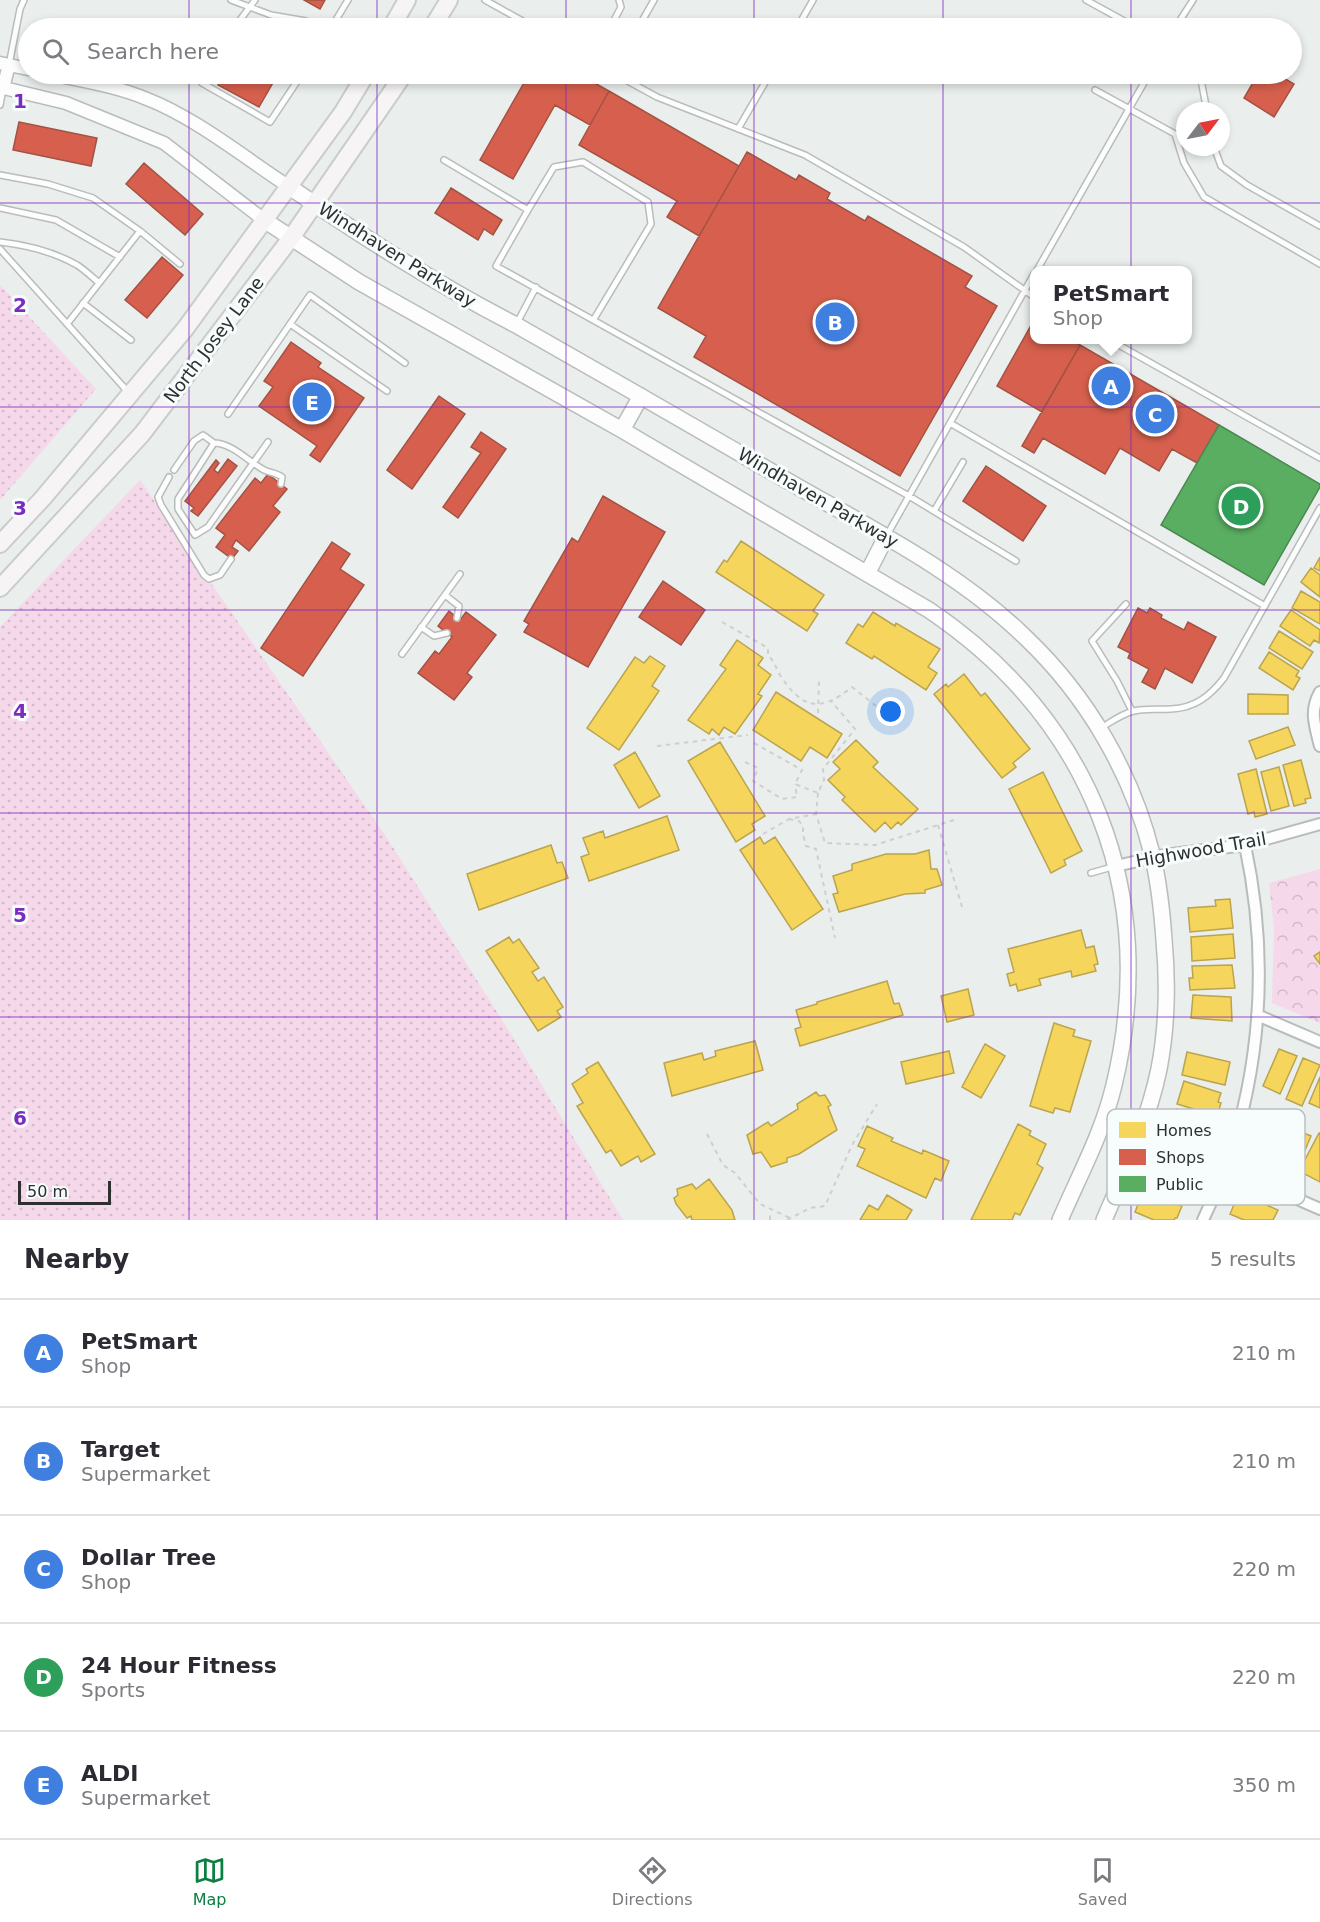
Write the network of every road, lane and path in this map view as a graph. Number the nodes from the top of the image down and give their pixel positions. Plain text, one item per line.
1 (24, 0) edge
2 (231, 0) edge
3 (255, 0) edge
4 (348, 0) edge
5 (407, 0) edge
6 (449, 0) edge
7 (485, 0) edge
8 (619, 0) edge
9 (654, 0) edge
10 (813, 0) edge
11 (1086, 0) edge
12 (1193, 0) edge
13 (248, 8) junction
14 (241, 18) edge
15 (288, 18) edge
16 (337, 18) edge
17 (397, 18) edge
18 (438, 18) edge
19 (517, 18) edge
20 (615, 18) edge
21 (644, 18) edge
22 (803, 18) edge
23 (1119, 18) edge
24 (1181, 18) edge
25 (4, 64) edge
26 (99, 84) edge
27 (202, 84) edge
28 (295, 84) edge
29 (360, 84) edge
30 (397, 84) edge
31 (632, 84) edge
32 (764, 84) edge
33 (1143, 84) edge
34 (1202, 84) edge
35 (2, 87) edge
36 (1095, 90) dead end
37 (1205, 102) edge
38 (0, 105) edge
39 (1129, 109) junction
40 (738, 129) junction
41 (1217, 156) edge
42 (444, 160) dead end
43 (0, 175) edge
44 (288, 186) junction
45 (315, 204) junction
46 (0, 208) edge
47 (528, 210) junction
48 (264, 220) junction
49 (1320, 226) edge
50 (140, 231) junction
51 (291, 238) junction
52 (0, 242) edge
53 (0, 249) edge
54 (120, 256) junction
55 (180, 264) dead end
56 (1320, 264) edge
57 (1039, 266) edge
58 (1030, 282) edge
59 (99, 283) junction
60 (536, 287) junction
61 (1025, 291) junction
62 (1030, 294) edge
63 (84, 303) junction
64 (594, 319) junction
65 (67, 324) junction
66 (290, 324) junction
67 (516, 325) junction
68 (131, 340) dead end
69 (1119, 344) edge
70 (405, 363) dead end
71 (387, 391) dead end
72 (131, 395) junction
73 (641, 396) junction
74 (228, 414) dead end
75 (950, 423) junction
76 (622, 430) junction
77 (268, 442) dead end
78 (214, 443) junction
79 (1320, 458) edge
80 (963, 462) dead end
81 (253, 464) junction
82 (174, 470) dead end
83 (169, 477) dead end
84 (281, 484) dead end
85 (909, 496) junction
86 (1320, 508) edge
87 (934, 511) junction
88 (886, 537) junction
89 (0, 544) edge
90 (231, 559) dead end
91 (1016, 561) dead end
92 (868, 572) junction
93 (460, 574) dead end
94 (0, 588) edge
95 (445, 596) junction
96 (1126, 604) dead end
97 (1265, 606) junction
98 (457, 618) dead end
99 (722, 622) dead end
100 (422, 627) junction
101 (447, 633) dead end
102 (402, 654) dead end
103 (819, 680) dead end
104 (1320, 692) edge
105 (831, 701) junction
106 (817, 704) junction
107 (876, 706) dead end
108 (1132, 711) junction
109 (818, 713) dead end
110 (1099, 729) junction
111 (748, 735) dead end
112 (754, 743) dead end
113 (657, 746) dead end
114 (1320, 746) edge
115 (745, 762) dead end
116 (795, 784) junction
117 (818, 793) junction
118 (816, 814) junction
119 (789, 819) junction
120 (954, 820) dead end
121 (1320, 824) edge
122 (938, 825) junction
123 (763, 834) dead end
124 (1245, 845) junction
125 (1153, 857) junction
126 (1116, 866) junction
127 (1091, 873) dead end
128 (962, 908) dead end
129 (836, 938) dead end
130 (1257, 1016) junction
131 (1320, 1042) edge
132 (877, 1104) dead end
133 (1148, 1109) edge
134 (1242, 1109) edge
135 (707, 1134) dead end
136 (1305, 1202) edge
137 (1110, 1205) edge
138 (1210, 1205) edge
139 (1320, 1209) edge
140 (771, 1211) junction
141 (788, 1219) edge
142 (770, 1220) edge
143 (1060, 1220) edge
144 (1104, 1220) edge
145 (1203, 1220) edge

1 - 25 lane
2 - 13 lane
3 - 13 lane
4 - 16 lane
5 - 17 main road
6 - 18 main road
7 - 19 lane
8 - 20 lane
9 - 21 lane
10 - 22 lane
11 - 23 lane
12 - 24 lane
13 - 14 lane
13 - 15 lane
25 - 35 street
26 - 44 street, Windhaven Parkway
27 - 28 lane
29 - 44 main road, North Josey Lane
30 - 45 main road, North Josey Lane
31 - 40 lane
32 - 40 lane
33 - 39 lane
34 - 37 lane
35 - 38 lane
35 - 48 street
36 - 39 lane
39 - 56 lane
39 - 57 lane
40 - 61 lane
41 - 49 lane
42 - 47 lane
43 - 50 lane
44 - 45 main road, Windhaven Parkway
44 - 48 main road, North Josey Lane
45 - 51 main road, North Josey Lane
45 - 67 main road, Windhaven Parkway
46 - 54 lane
47 - 60 lane
47 - 64 lane
48 - 51 main road
48 - 72 main road, North Josey Lane
50 - 54 lane
50 - 55 lane
51 - 76 main road
51 - 94 main road, North Josey Lane
52 - 59 lane
53 - 65 lane
54 - 59 lane
58 - 61 lane
59 - 63 lane
60 - 64 lane
60 - 67 lane
61 - 62 lane
61 - 75 lane
63 - 65 lane
63 - 68 lane
64 - 85 lane
65 - 72 lane
66 - 70 lane
66 - 71 lane
66 - 74 lane
67 - 73 main road, Windhaven Parkway
69 - 79 lane
72 - 89 main road, North Josey Lane
73 - 76 main road
73 - 88 main road, Windhaven Parkway
75 - 85 lane
75 - 97 lane
76 - 92 main road
77 - 81 lane
78 - 81 lane
78 - 81 lane
78 - 82 lane
80 - 87 lane
81 - 84 lane
83 - 90 lane
85 - 87 lane
85 - 88 lane
86 - 97 lane
87 - 91 lane
88 - 92 main road
88 - 110 main road, Windhaven Parkway
92 - 126 main road
93 - 95 lane
95 - 98 lane
95 - 100 lane
96 - 108 lane
97 - 108 lane
99 - 106 path
100 - 101 lane
100 - 102 lane
103 - 106 path
104 - 114 street
105 - 106 path
105 - 107 path
105 - 117 path
106 - 109 path
108 - 110 lane
110 - 125 main road, Windhaven Parkway
111 - 113 path
112 - 116 path
115 - 116 path
116 - 117 path
117 - 118 path
118 - 119 path
118 - 122 path
119 - 123 path
119 - 129 path
120 - 122 path
121 - 124 street, Highwood Trail
122 - 128 path
124 - 125 street, Highwood Trail
124 - 130 street
125 - 126 street, Highwood Trail
125 - 133 main road, Windhaven Parkway
126 - 127 lane
126 - 143 main road
130 - 131 street
130 - 134 street
132 - 141 path
135 - 140 path
136 - 139 street
137 - 144 main road, Windhaven Parkway
138 - 145 street
140 - 141 path
140 - 142 path

